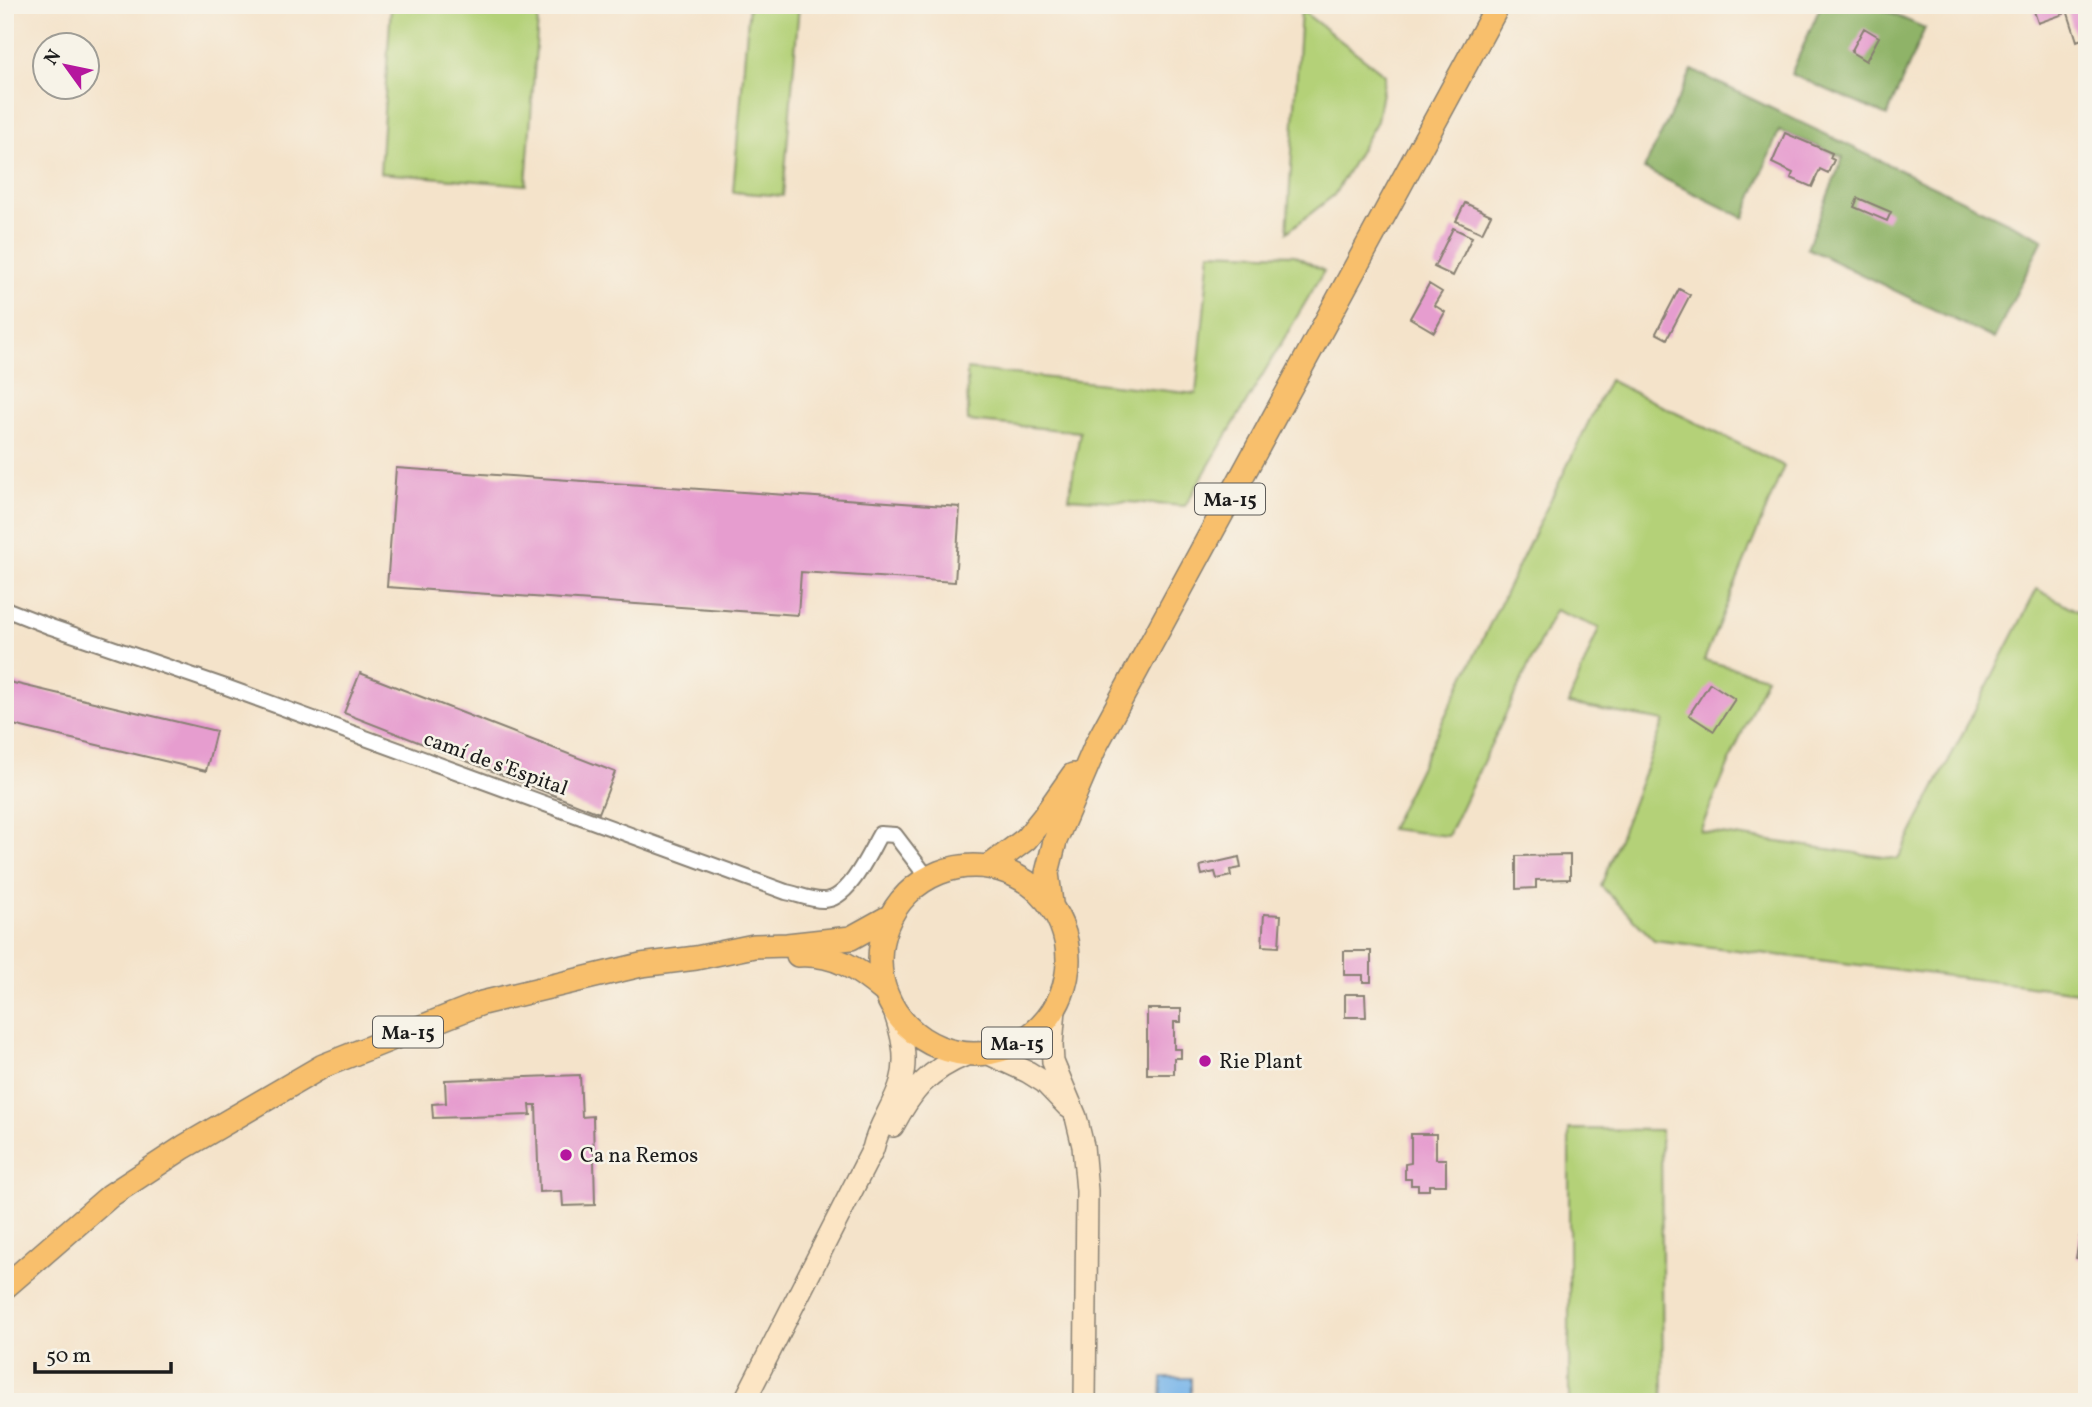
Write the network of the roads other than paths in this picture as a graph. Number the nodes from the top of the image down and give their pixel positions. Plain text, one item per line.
1 (1498, 5) edge
2 (5, 609) edge
3 (1096, 745) junction
4 (990, 866) junction
5 (927, 877) junction
6 (1051, 903) junction
7 (889, 917) junction
8 (736, 951) junction
9 (889, 1001) junction
10 (1055, 1009) junction
11 (989, 1054) junction
12 (966, 1055) junction
13 (1076, 1116) junction
14 (873, 1149) junction
15 (5, 1287) edge
16 (744, 1402) edge
17 (1085, 1402) edge

1 - 3 main road, Ma-15
2 - 5 street, camí de s'Espital
3 - 4 main road, Ma-15
3 - 6 main road, Ma-15
4 - 5 main road, Ma-15
4 - 6 main road, Ma-15
5 - 7 main road, Ma-15
6 - 10 main road, Ma-15
7 - 8 main road, Ma-15
7 - 9 main road, Ma-15
8 - 9 main road, Ma-15
8 - 15 main road, Ma-15
9 - 12 main road, Ma-15
9 - 14 main road
10 - 11 main road, Ma-15
10 - 13 main road
11 - 12 main road, Ma-15
11 - 13 main road
12 - 14 main road
13 - 17 main road
14 - 16 main road

